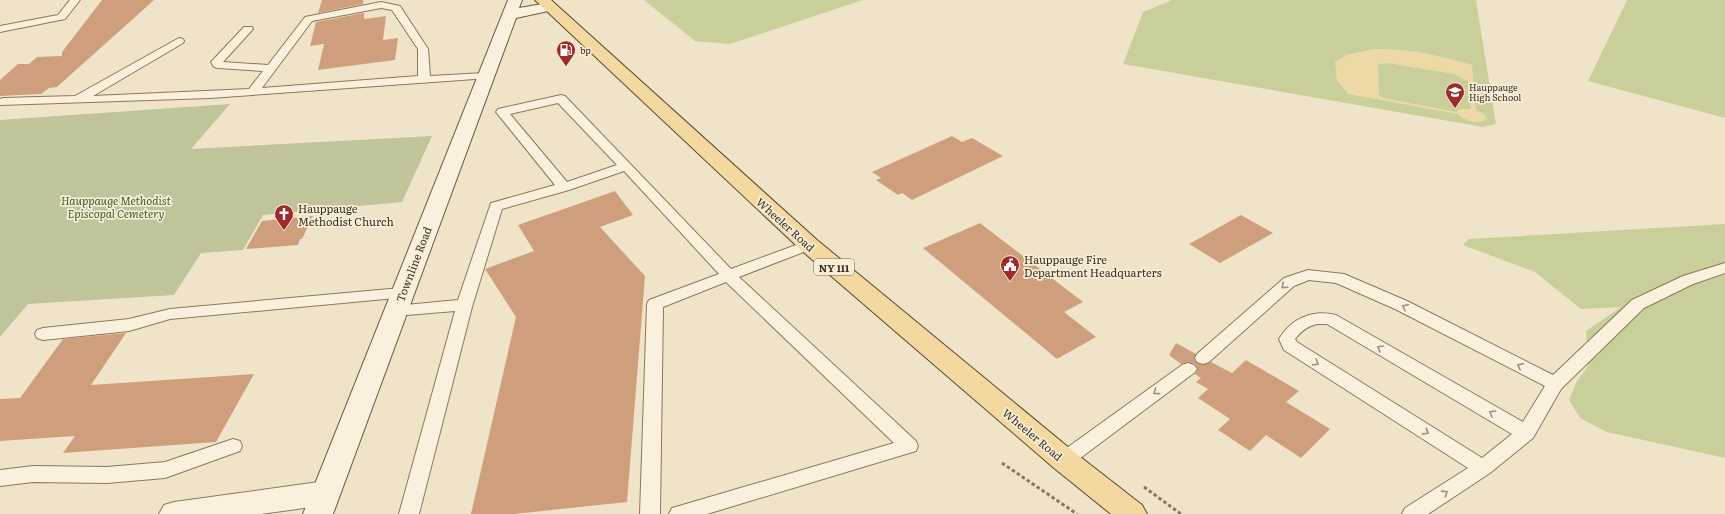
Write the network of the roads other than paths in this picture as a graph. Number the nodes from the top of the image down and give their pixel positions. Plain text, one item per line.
1 (75, 0) edge
2 (541, 2) edge
3 (512, 7) edge
4 (0, 29) edge
5 (248, 29) dead end
6 (179, 41) dead end
7 (270, 68) junction
8 (485, 76) junction
9 (424, 78) junction
10 (253, 92) junction
11 (77, 100) junction
12 (4, 102) dead end
13 (626, 166) junction
14 (564, 187) junction
15 (809, 245) junction
16 (1725, 268) edge
17 (729, 276) junction
18 (398, 302) junction
19 (465, 305) junction
20 (43, 334) dead end
21 (1203, 358) dead end
22 (1188, 368) dead end
23 (1555, 384) junction
24 (1526, 433) junction
25 (233, 446) dead end
26 (1064, 460) junction
27 (1484, 468) junction
28 (0, 478) edge
29 (322, 504) edge
30 (174, 514) edge
31 (409, 514) edge
32 (650, 514) edge
33 (679, 514) edge
34 (1132, 514) edge
35 (1412, 514) edge

1 - 4 lane
2 - 3 main road
2 - 15 main road, Wheeler Road / NY 111
3 - 8 main road, Townline Road
5 - 7 lane
6 - 11 lane
7 - 9 lane
7 - 10 lane
8 - 9 lane
8 - 18 main road, Townline Road
9 - 10 lane
10 - 11 lane
11 - 12 lane
13 - 14 lane
13 - 14 lane
13 - 17 lane
14 - 19 lane
15 - 17 lane
15 - 26 main road, Wheeler Road / NY 111
16 - 23 lane
17 - 32 lane
17 - 33 lane
18 - 19 lane
18 - 20 lane
18 - 29 main road, Townline Road
19 - 31 lane
23 -> 21 lane
22 -> 26 lane
23 - 24 lane
24 - 27 lane
24 -> 27 lane
25 - 28 lane
26 - 34 main road, Wheeler Road / NY 111
35 -> 27 lane
29 - 30 main road

